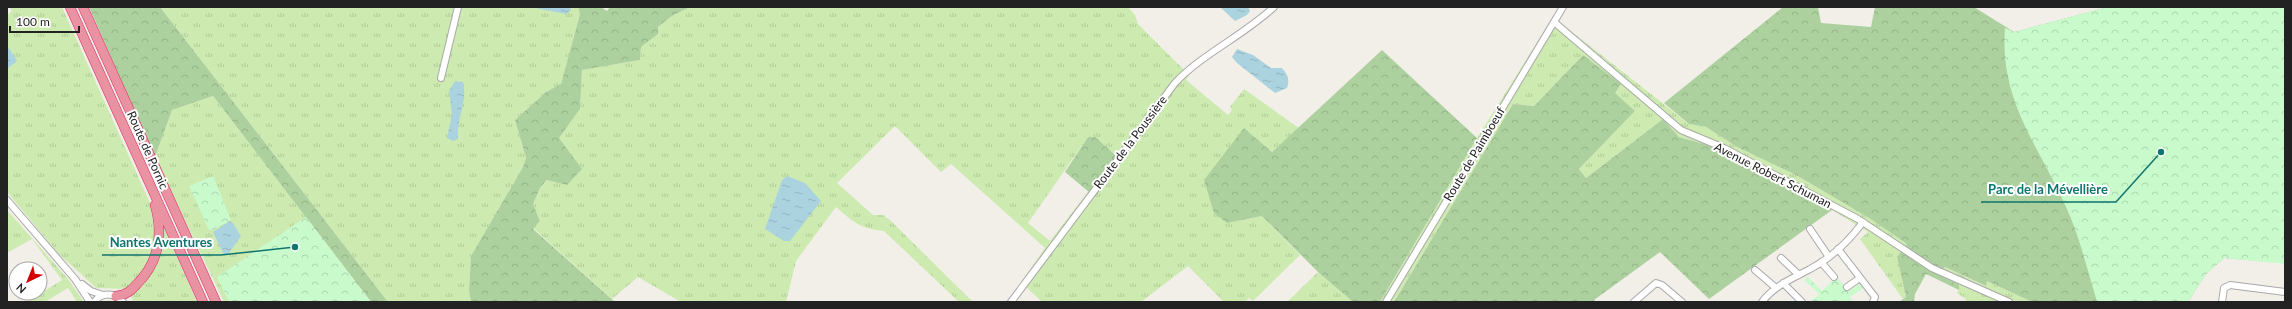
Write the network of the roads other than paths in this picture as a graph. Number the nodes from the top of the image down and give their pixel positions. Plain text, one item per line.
1 (70, 7) edge
2 (83, 7) edge
3 (458, 7) edge
4 (1274, 7) edge
5 (1563, 7) edge
6 (1554, 22) junction
7 (441, 78) dead end
8 (149, 181) junction
9 (7, 200) edge
10 (1863, 222) junction
11 (1810, 228) dead end
12 (1838, 249) junction
13 (1829, 257) junction
14 (1781, 258) dead end
15 (1821, 262) junction
16 (1756, 270) dead end
17 (1799, 275) junction
18 (1834, 277) dead end
19 (1860, 278) junction
20 (76, 279) junction
21 (1783, 283) junction
22 (1847, 287) dead end
23 (1776, 288) junction
24 (2285, 292) edge
25 (103, 295) junction
26 (120, 299) edge
27 (90, 302) edge
28 (94, 302) edge
29 (203, 302) edge
30 (216, 302) edge
31 (1011, 302) edge
32 (1386, 302) edge
33 (1634, 302) edge
34 (1682, 302) edge
35 (1762, 302) edge
36 (1802, 302) edge
37 (1873, 302) edge
38 (2009, 302) edge
39 (2222, 302) edge

1 - 8 highway, Route de Pornic
2 - 30 highway, Route de Pornic
3 - 7 street
4 - 31 street, Route de la Poussière
5 - 6 street, Route de Paimboeuf
6 - 10 street, Avenue Robert Schuman
6 - 32 street, Route de Paimboeuf
8 - 26 highway
8 - 29 highway, Route de Pornic
9 - 20 street
10 - 12 street
10 - 38 street, Avenue Robert Schuman
11 - 13 street
12 - 13 street
12 - 19 street
13 - 15 street
14 - 17 street
15 - 17 street
15 - 18 street
16 - 23 street
17 - 21 street
19 - 22 street
19 - 37 street
20 - 25 street
20 - 27 street
21 - 23 street
21 - 36 street
23 - 35 street
24 - 39 street
25 - 26 street
25 - 28 street
33 - 34 street

